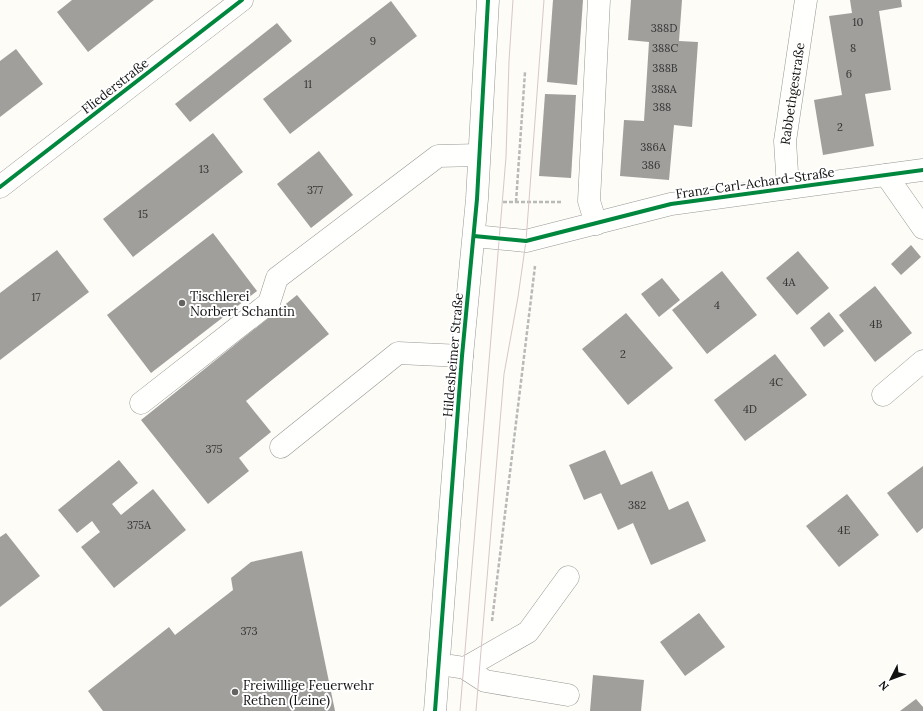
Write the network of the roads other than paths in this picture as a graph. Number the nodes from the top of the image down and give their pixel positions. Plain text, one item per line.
1 (242, 0) edge
2 (488, 0) edge
3 (599, 0) edge
4 (806, 0) edge
5 (479, 155) junction
6 (923, 170) edge
7 (886, 175) junction
8 (0, 188) edge
9 (788, 188) junction
10 (596, 224) junction
11 (923, 228) edge
12 (474, 236) junction
13 (462, 356) junction
14 (923, 361) edge
15 (883, 395) dead end
16 (141, 403) dead end
17 (281, 447) dead end
18 (568, 577) dead end
19 (439, 664) junction
20 (465, 668) junction
21 (568, 695) dead end
22 (435, 711) edge

1 - 8 street, Fliederstraße
2 - 5 street, Hildesheimer Straße
3 - 10 street
4 - 9 street, Rabbethgestraße
5 - 12 street, Hildesheimer Straße
5 - 16 street
6 - 7 street, Franz-Carl-Achard-Straße
7 - 9 street, Franz-Carl-Achard-Straße
7 - 11 street
9 - 10 street, Franz-Carl-Achard-Straße
10 - 12 street, Franz-Carl-Achard-Straße
12 - 13 street, Hildesheimer Straße
13 - 17 street
13 - 19 street, Hildesheimer Straße
14 - 15 street
18 - 20 street
19 - 20 street
19 - 22 street, Hildesheimer Straße
20 - 21 street

